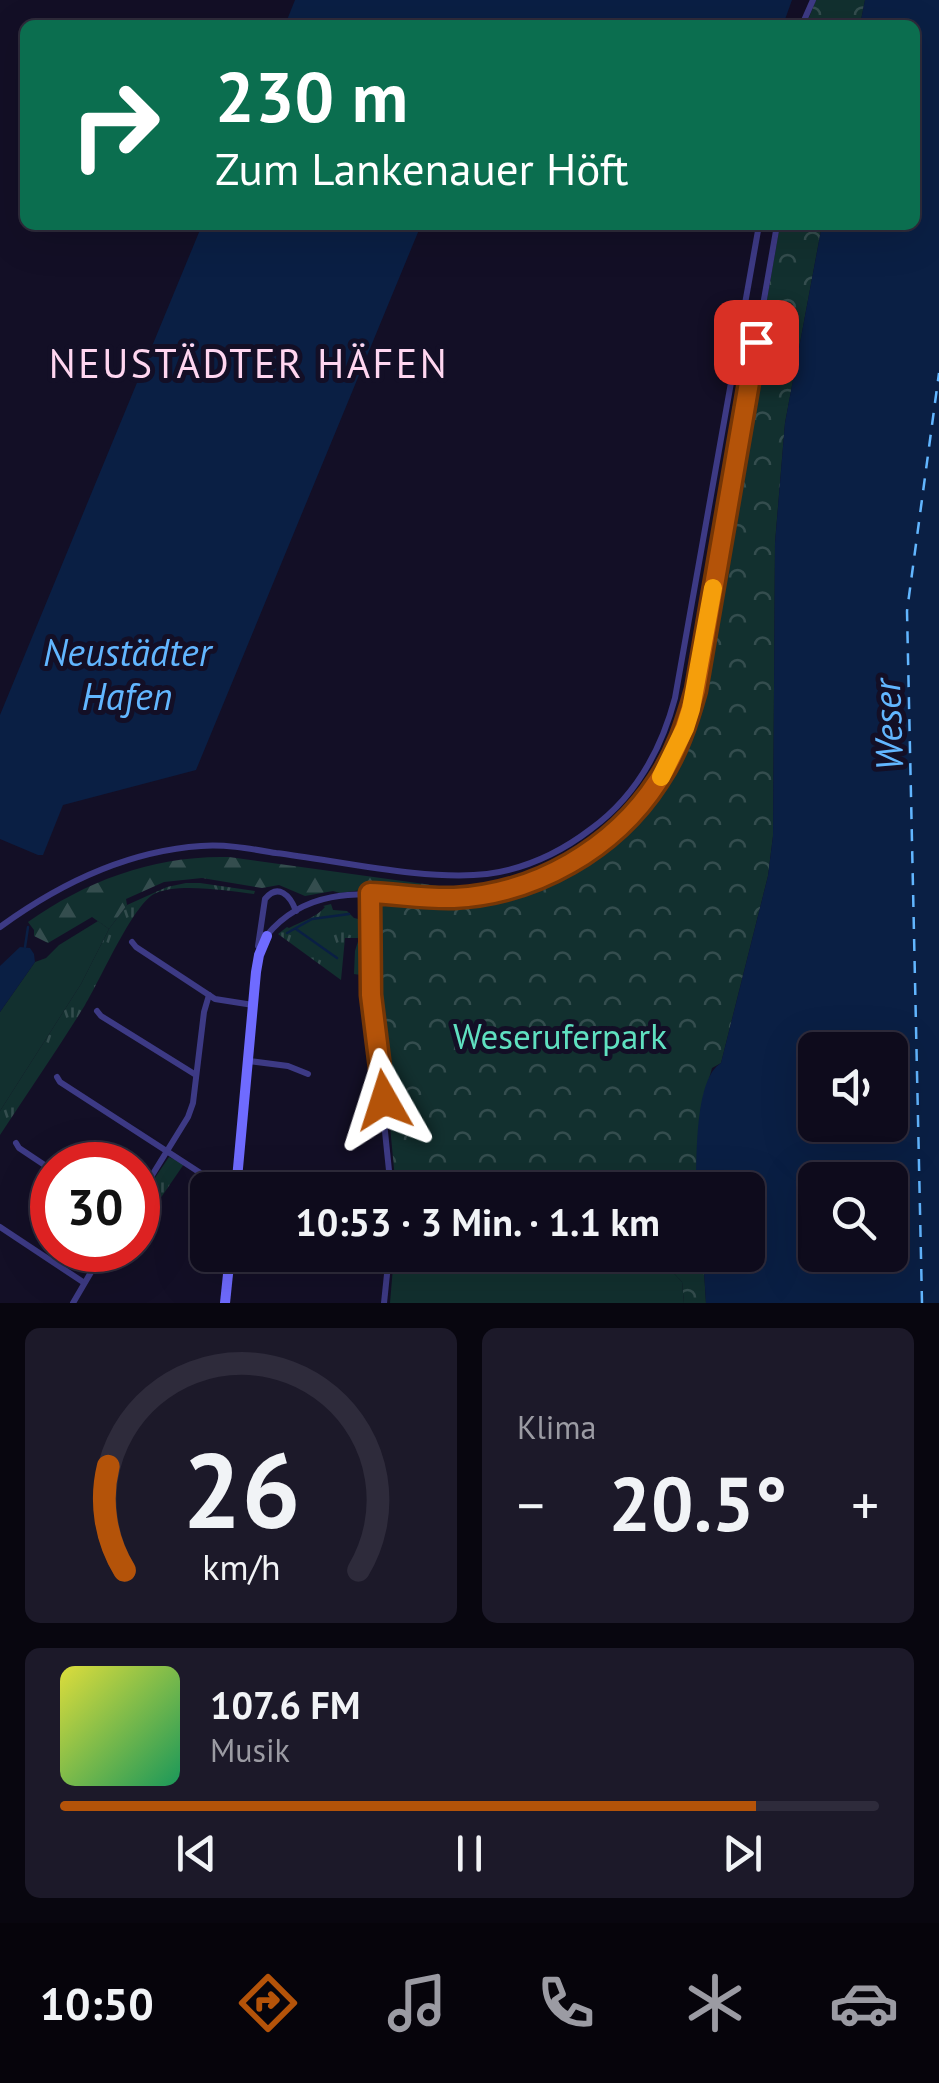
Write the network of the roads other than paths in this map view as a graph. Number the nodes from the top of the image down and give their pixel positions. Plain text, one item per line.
1 (758, 230) edge
2 (776, 230) edge
3 (370, 893) junction
4 (296, 911) junction
5 (0, 928) edge
6 (266, 936) joint
7 (132, 942) dead end
8 (259, 955) junction
9 (209, 995) junction
10 (253, 1005) junction
11 (97, 1011) dead end
12 (248, 1060) junction
13 (308, 1074) dead end
14 (196, 1075) junction
15 (57, 1077) dead end
16 (16, 1143) dead end
17 (167, 1152) junction
18 (30, 1155) edge
19 (160, 1163) edge
20 (199, 1172) edge
21 (238, 1172) edge
22 (389, 1172) edge
23 (0, 1227) edge
24 (90, 1272) edge
25 (228, 1272) edge
26 (388, 1272) edge
27 (83, 1282) junction
28 (73, 1303) edge
29 (225, 1303) edge
30 (384, 1303) edge

1 - 5 street
2 - 3 street
3 - 4 street
3 - 22 street
4 - 6 street
4 - 8 street
6 - 8 street
7 - 9 street
8 - 10 street
9 - 10 street
9 - 14 street
10 - 12 street
11 - 14 street
12 - 13 street
12 - 21 street
14 - 17 street
15 - 17 street
16 - 18 street
17 - 19 street
17 - 20 street
23 - 27 street
24 - 27 street
25 - 29 street
26 - 30 street
27 - 28 street

